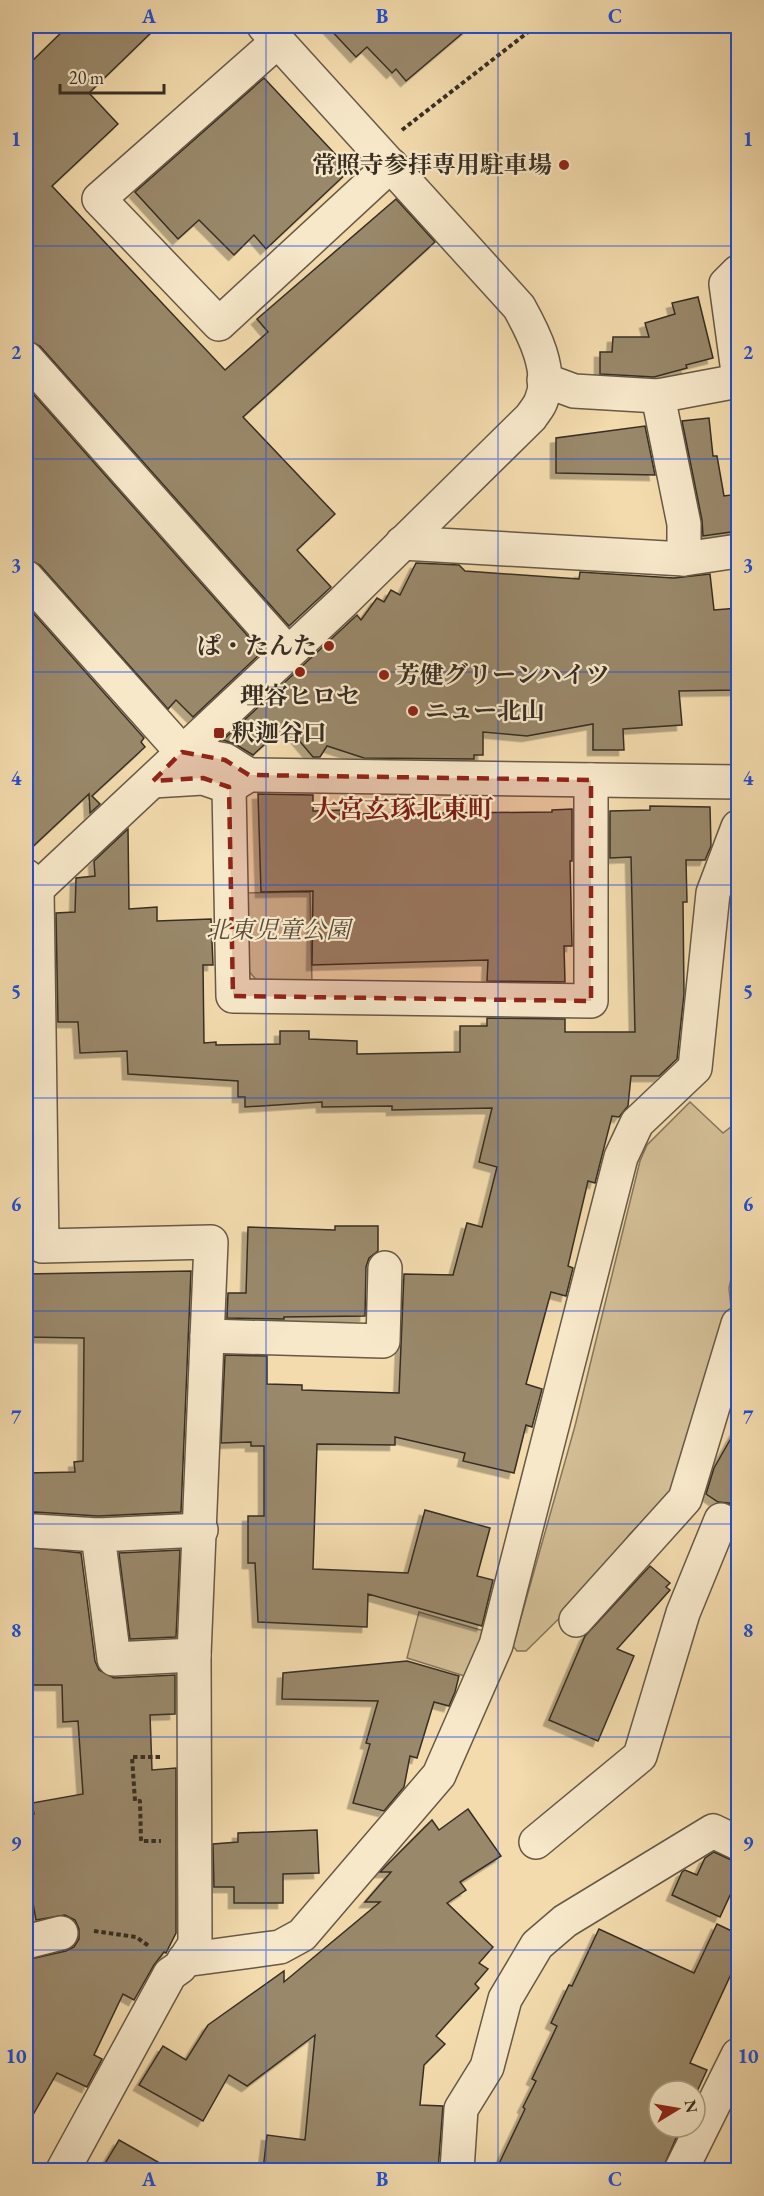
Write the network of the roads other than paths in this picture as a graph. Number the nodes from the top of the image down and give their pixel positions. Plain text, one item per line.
1 (271, 33) edge
2 (385, 157) junction
3 (738, 272) edge
4 (26, 358) edge
5 (738, 372) edge
6 (544, 380) junction
7 (738, 381) edge
8 (658, 396) junction
9 (402, 543) junction
10 (738, 551) edge
11 (684, 559) junction
12 (26, 577) edge
13 (287, 652) junction
14 (182, 752) junction
15 (591, 780) junction
16 (153, 781) junction
17 (239, 781) junction
18 (738, 782) edge
19 (738, 827) edge
20 (29, 888) edge
21 (385, 1268) dead end
22 (738, 1324) edge
23 (207, 1336) junction
24 (685, 1499) junction
25 (730, 1525) edge
26 (201, 1530) junction
27 (34, 1531) dead end
28 (98, 1535) junction
29 (576, 1620) dead end
30 (194, 1655) junction
31 (536, 1842) dead end
32 (738, 1843) edge
33 (61, 1933) road end
34 (26, 1942) edge
35 (182, 1963) junction
36 (738, 2055) edge
37 (691, 2163) edge
38 (63, 2170) edge
39 (457, 2170) edge

1 - 2 street
1 - 2 street
2 - 6 street
3 - 5 street
4 - 13 street
6 - 8 street
6 - 9 street
7 - 8 street
8 - 11 street
9 - 11 street
9 - 13 street
10 - 11 street
12 - 14 street
13 - 14 street
14 - 16 street
14 - 17 street
15 - 17 street
15 - 17 street
15 - 18 street
16 - 17 street
16 - 20 street
19 - 35 street
20 - 23 street
21 - 23 street
22 - 24 street
23 - 26 street
24 - 25 street
24 - 29 street
25 - 31 street
26 - 28 street
26 - 30 street
27 - 28 street
28 - 30 street
30 - 35 street
32 - 39 street
33 - 34 street
35 - 38 street
36 - 37 street

